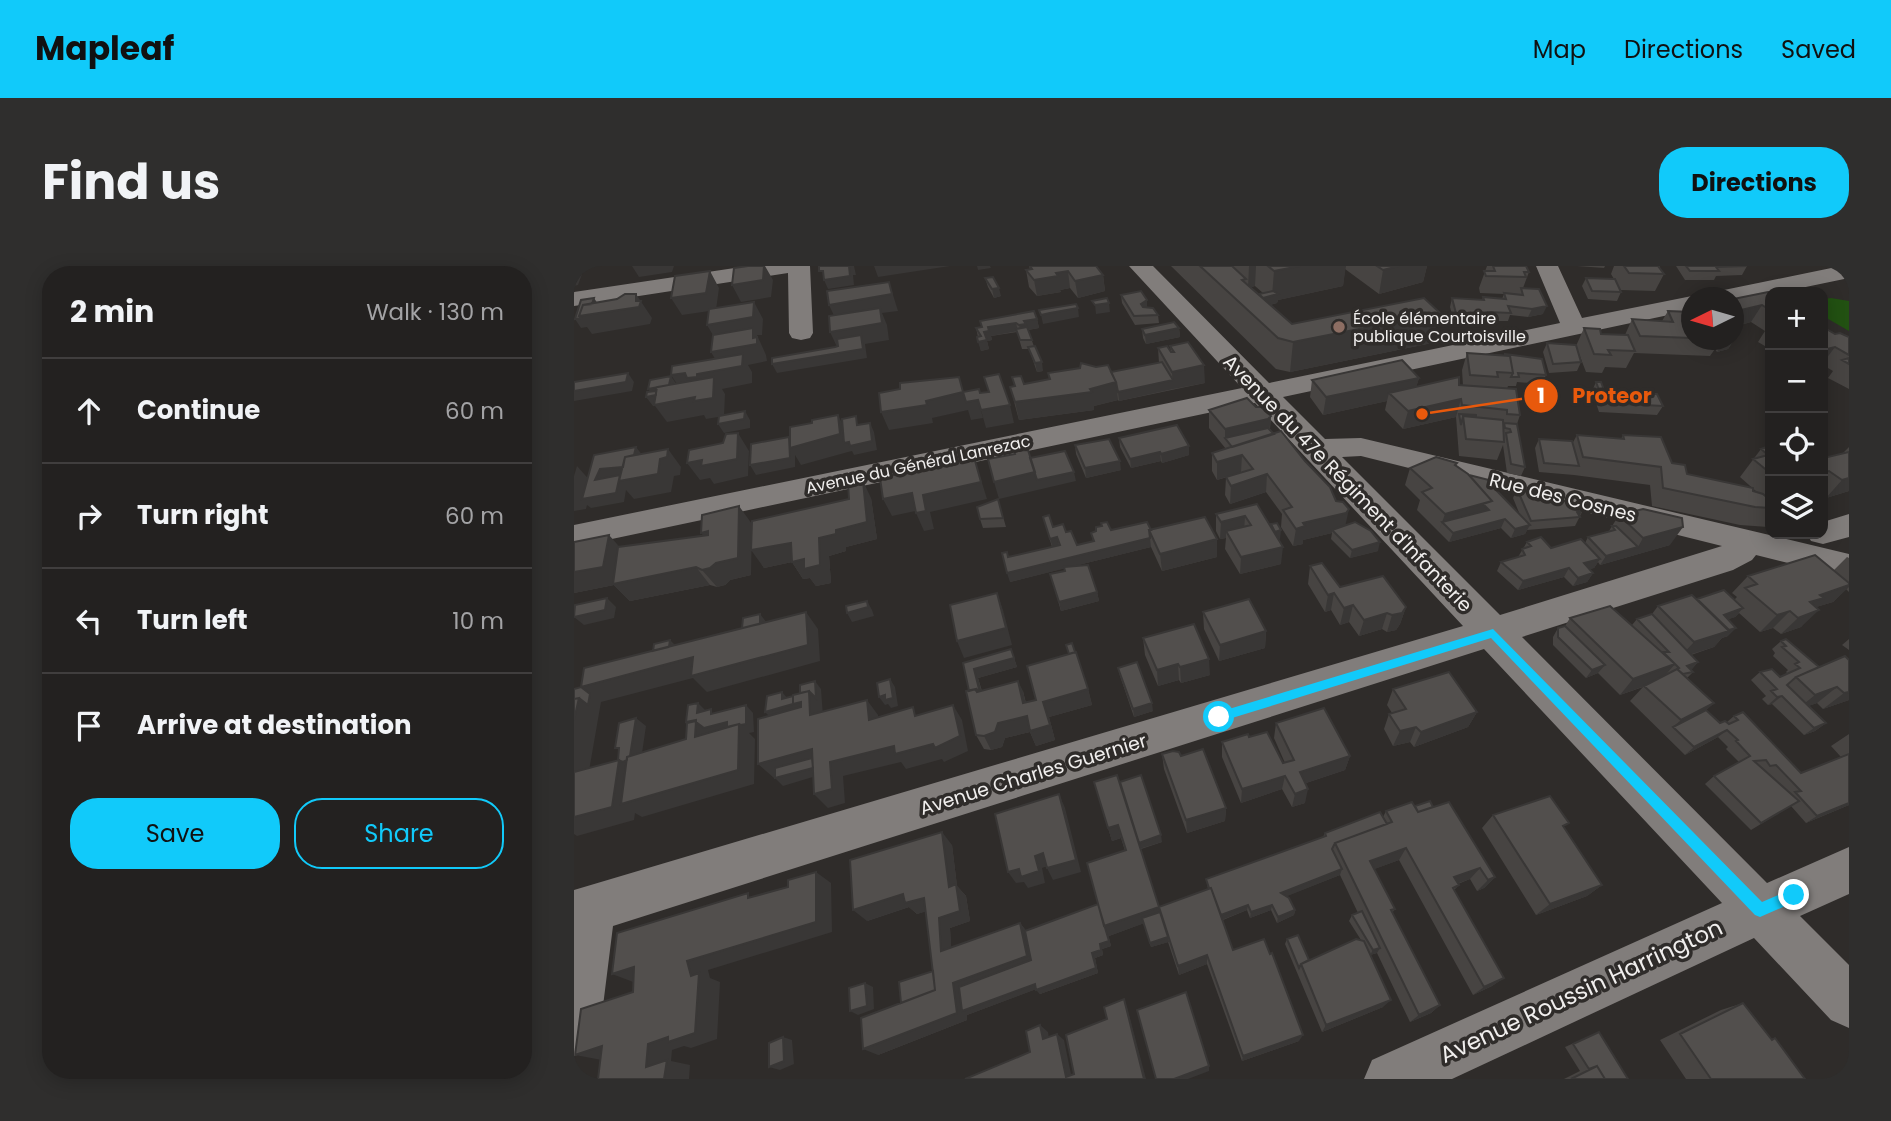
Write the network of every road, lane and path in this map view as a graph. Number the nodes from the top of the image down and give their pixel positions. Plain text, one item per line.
1 (793, 266) edge
2 (799, 266) edge
3 (1140, 266) edge
4 (1547, 266) edge
5 (1849, 271) edge
6 (1783, 274) edge
7 (1826, 275) junction
8 (1849, 287) edge
9 (1764, 293) edge
10 (1744, 295) edge
11 (574, 299) edge
12 (1681, 305) edge
13 (1574, 328) junction
14 (802, 333) dead end
15 (1263, 392) junction
16 (1317, 448) junction
17 (1849, 525) edge
18 (1828, 531) edge
19 (574, 536) edge
20 (1802, 539) edge
21 (1747, 542) junction
22 (1786, 551) junction
23 (1849, 566) edge
24 (1493, 633) junction
25 (1849, 870) edge
26 (1760, 910) junction
27 (583, 912) edge
28 (1849, 1002) edge
29 (574, 1030) edge
30 (1391, 1079) edge

1 - 11 street
2 - 14 street
3 - 15 street, Avenue du 47e Régiment d'Infanterie
4 - 13 street
5 - 7 street
6 - 7 street
6 - 9 street
7 - 8 street
9 - 10 street
12 - 13 street, Avenue du Général Lanrezac
13 - 15 street, Avenue du Général Lanrezac
15 - 16 street, Avenue du 47e Régiment d'Infanterie
15 - 19 street, Avenue du Général Lanrezac
16 - 21 street, Rue des Cosnes
16 - 24 street, Avenue du 47e Régiment d'Infanterie
17 - 18 street
20 - 22 street
21 - 22 street, Rue des Cosnes
21 - 24 street, Avenue Charles Guernier
22 - 23 street, Rue des Cosnes
24 - 26 street, Avenue du 47e Régiment d'Infanterie
24 - 27 street, Avenue Charles Guernier
25 - 26 street, Avenue Roussin Harrington
26 - 28 street, Avenue du 47e Régiment d'Infanterie
26 - 30 street, Avenue Roussin Harrington
27 - 29 street

